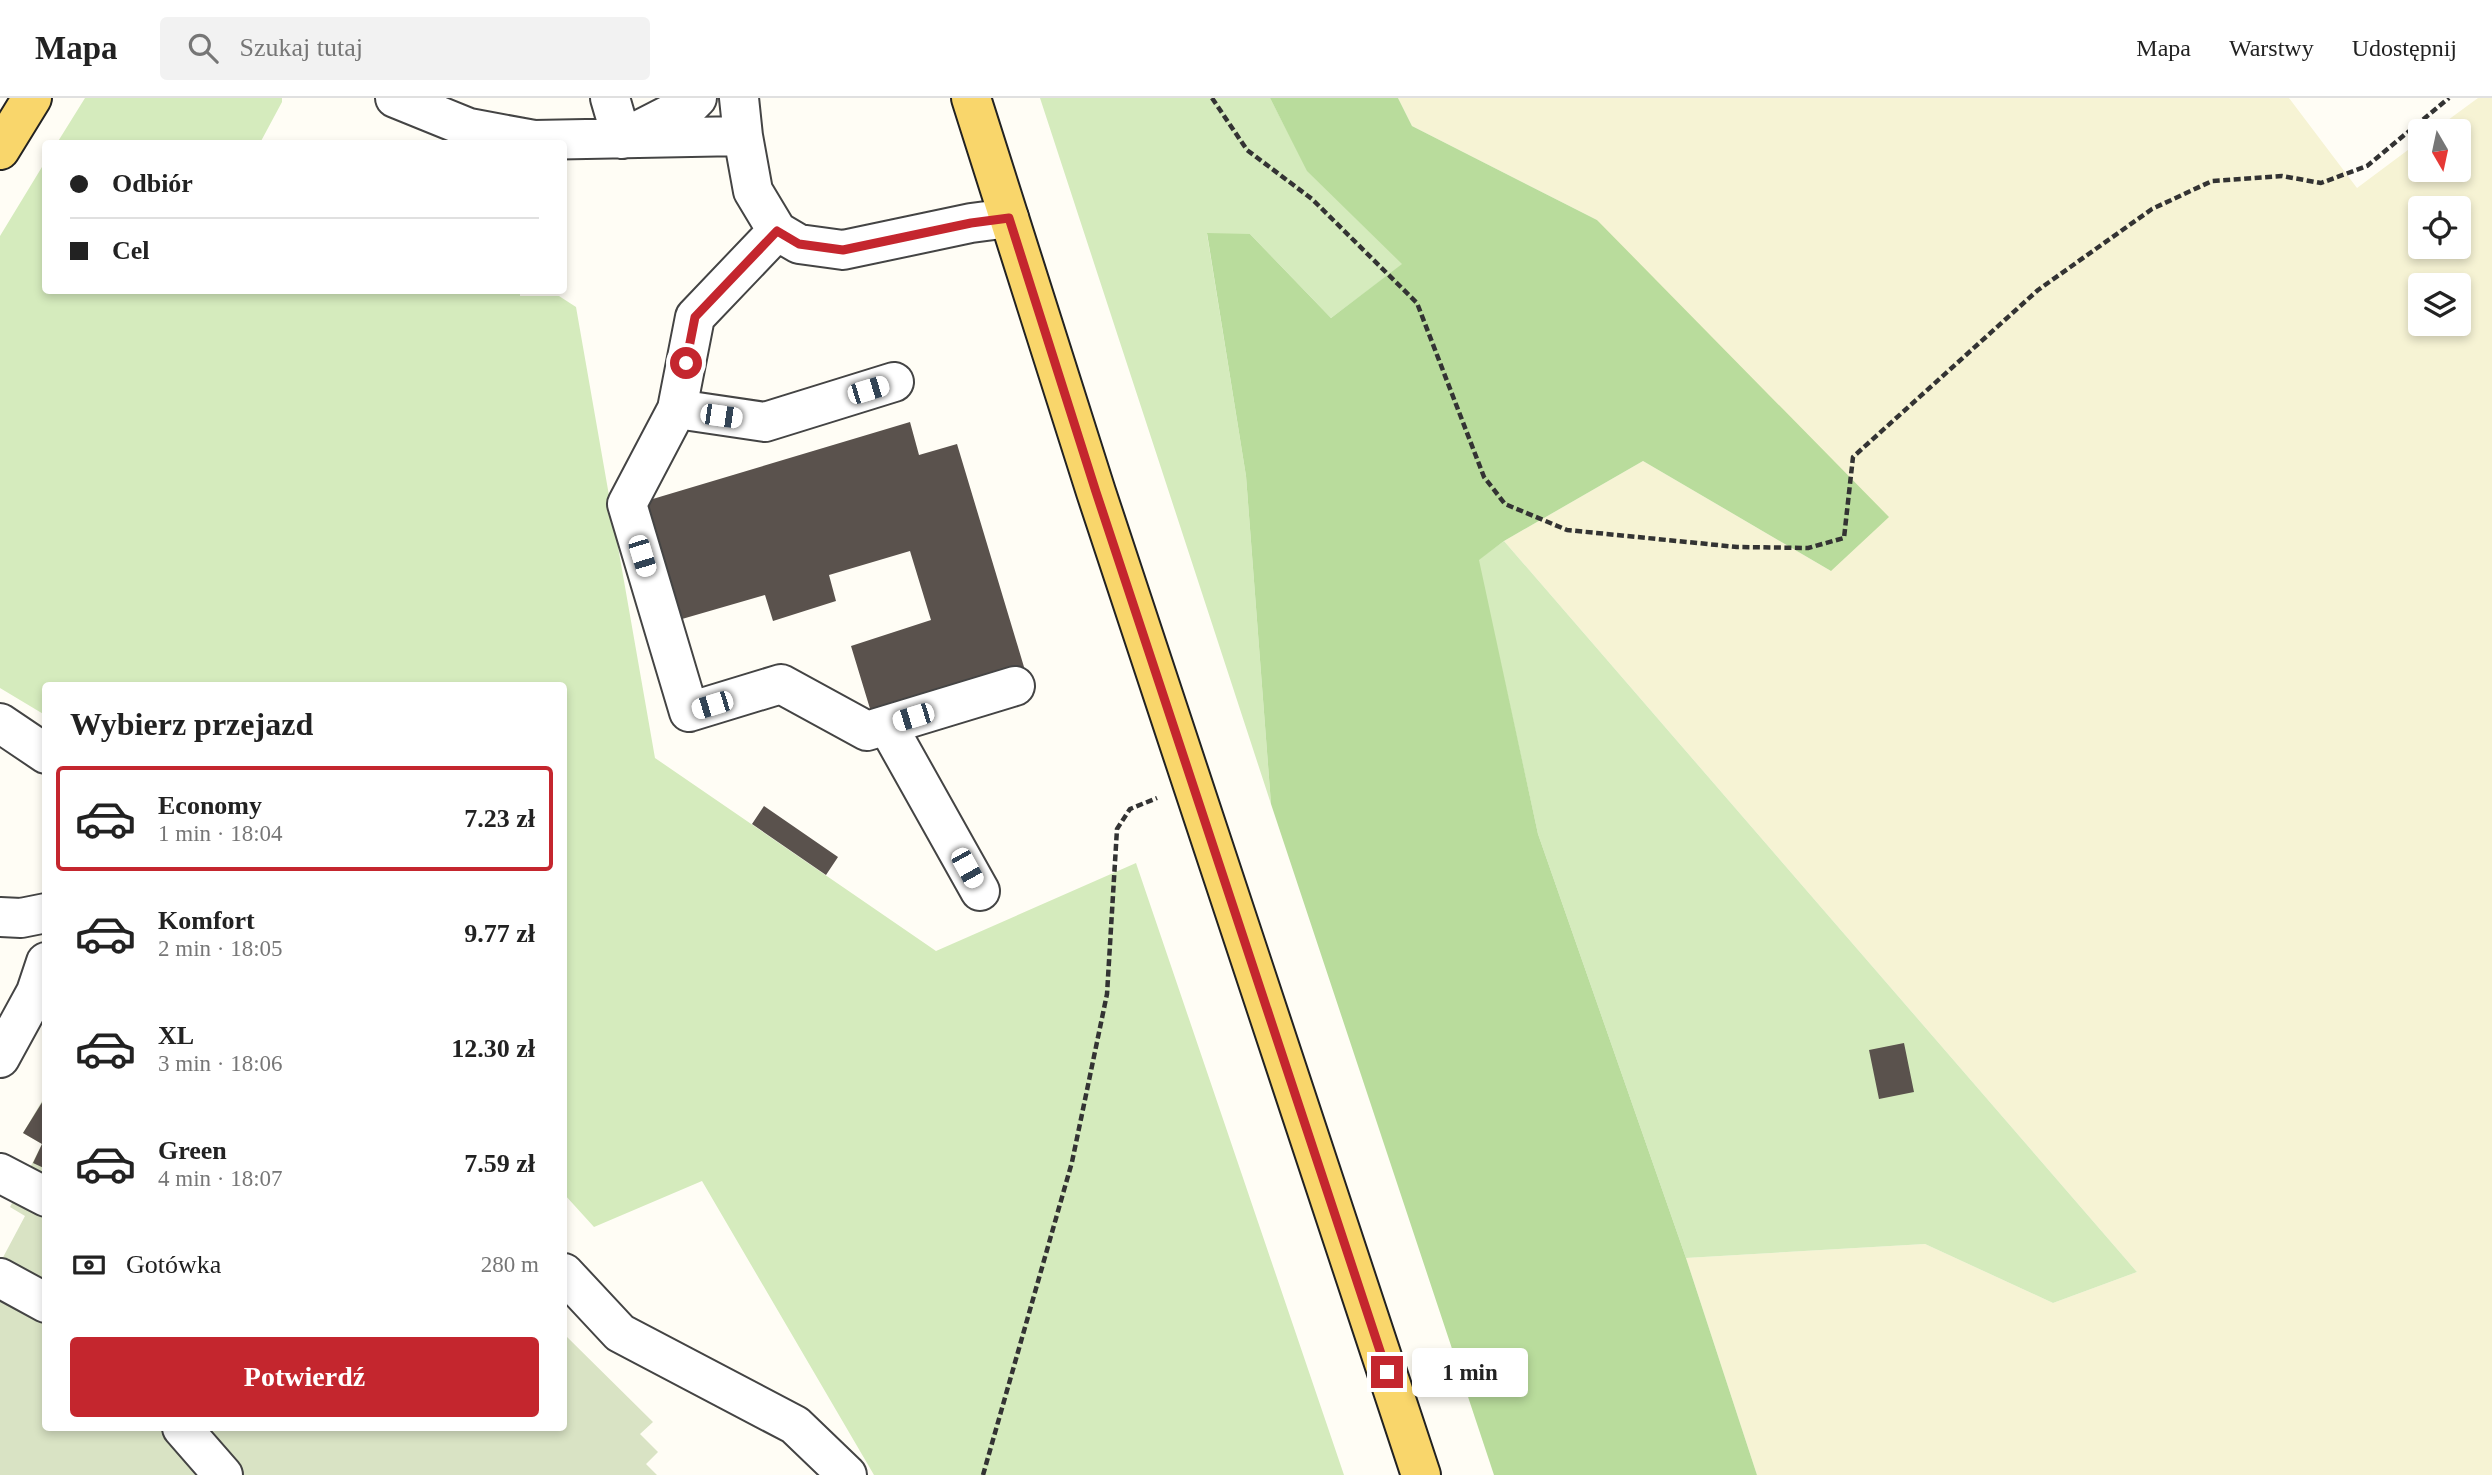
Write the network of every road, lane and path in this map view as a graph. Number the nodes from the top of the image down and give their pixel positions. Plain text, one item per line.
1 (32, 98) edge
2 (395, 98) edge
3 (610, 98) edge
4 (697, 98) edge
5 (739, 98) edge
6 (971, 98) edge
7 (1212, 98) edge
8 (2449, 98) edge
9 (743, 136) junction
10 (622, 139) junction
11 (0, 150) edge
12 (1009, 218) junction
13 (777, 231) junction
14 (894, 382) dead end
15 (677, 410) junction
16 (1015, 686) dead end
17 (0, 723) edge
18 (887, 725) junction
19 (42, 751) edge
20 (1193, 782) junction
21 (980, 891) dead end
22 (42, 914) edge
23 (0, 917) edge
24 (42, 974) edge
25 (0, 1058) edge
26 (0, 1173) edge
27 (42, 1195) edge
28 (567, 1276) edge
29 (0, 1278) edge
30 (42, 1301) edge
31 (185, 1431) edge
32 (223, 1475) edge
33 (847, 1475) edge
34 (984, 1475) edge
35 (1421, 1475) edge

1 - 11 main road
2 - 10 lane
3 - 10 lane
4 - 10 lane
5 - 9 lane
6 - 12 main road
7 - 8 path
9 - 10 lane
9 - 13 lane
12 - 13 lane
12 - 20 main road
13 - 15 lane
14 - 15 lane
15 - 18 lane
16 - 18 lane
17 - 19 lane
18 - 21 lane
20 - 34 path
20 - 35 main road
22 - 23 lane
24 - 25 lane
26 - 27 lane
28 - 33 lane
29 - 30 lane
31 - 32 lane

